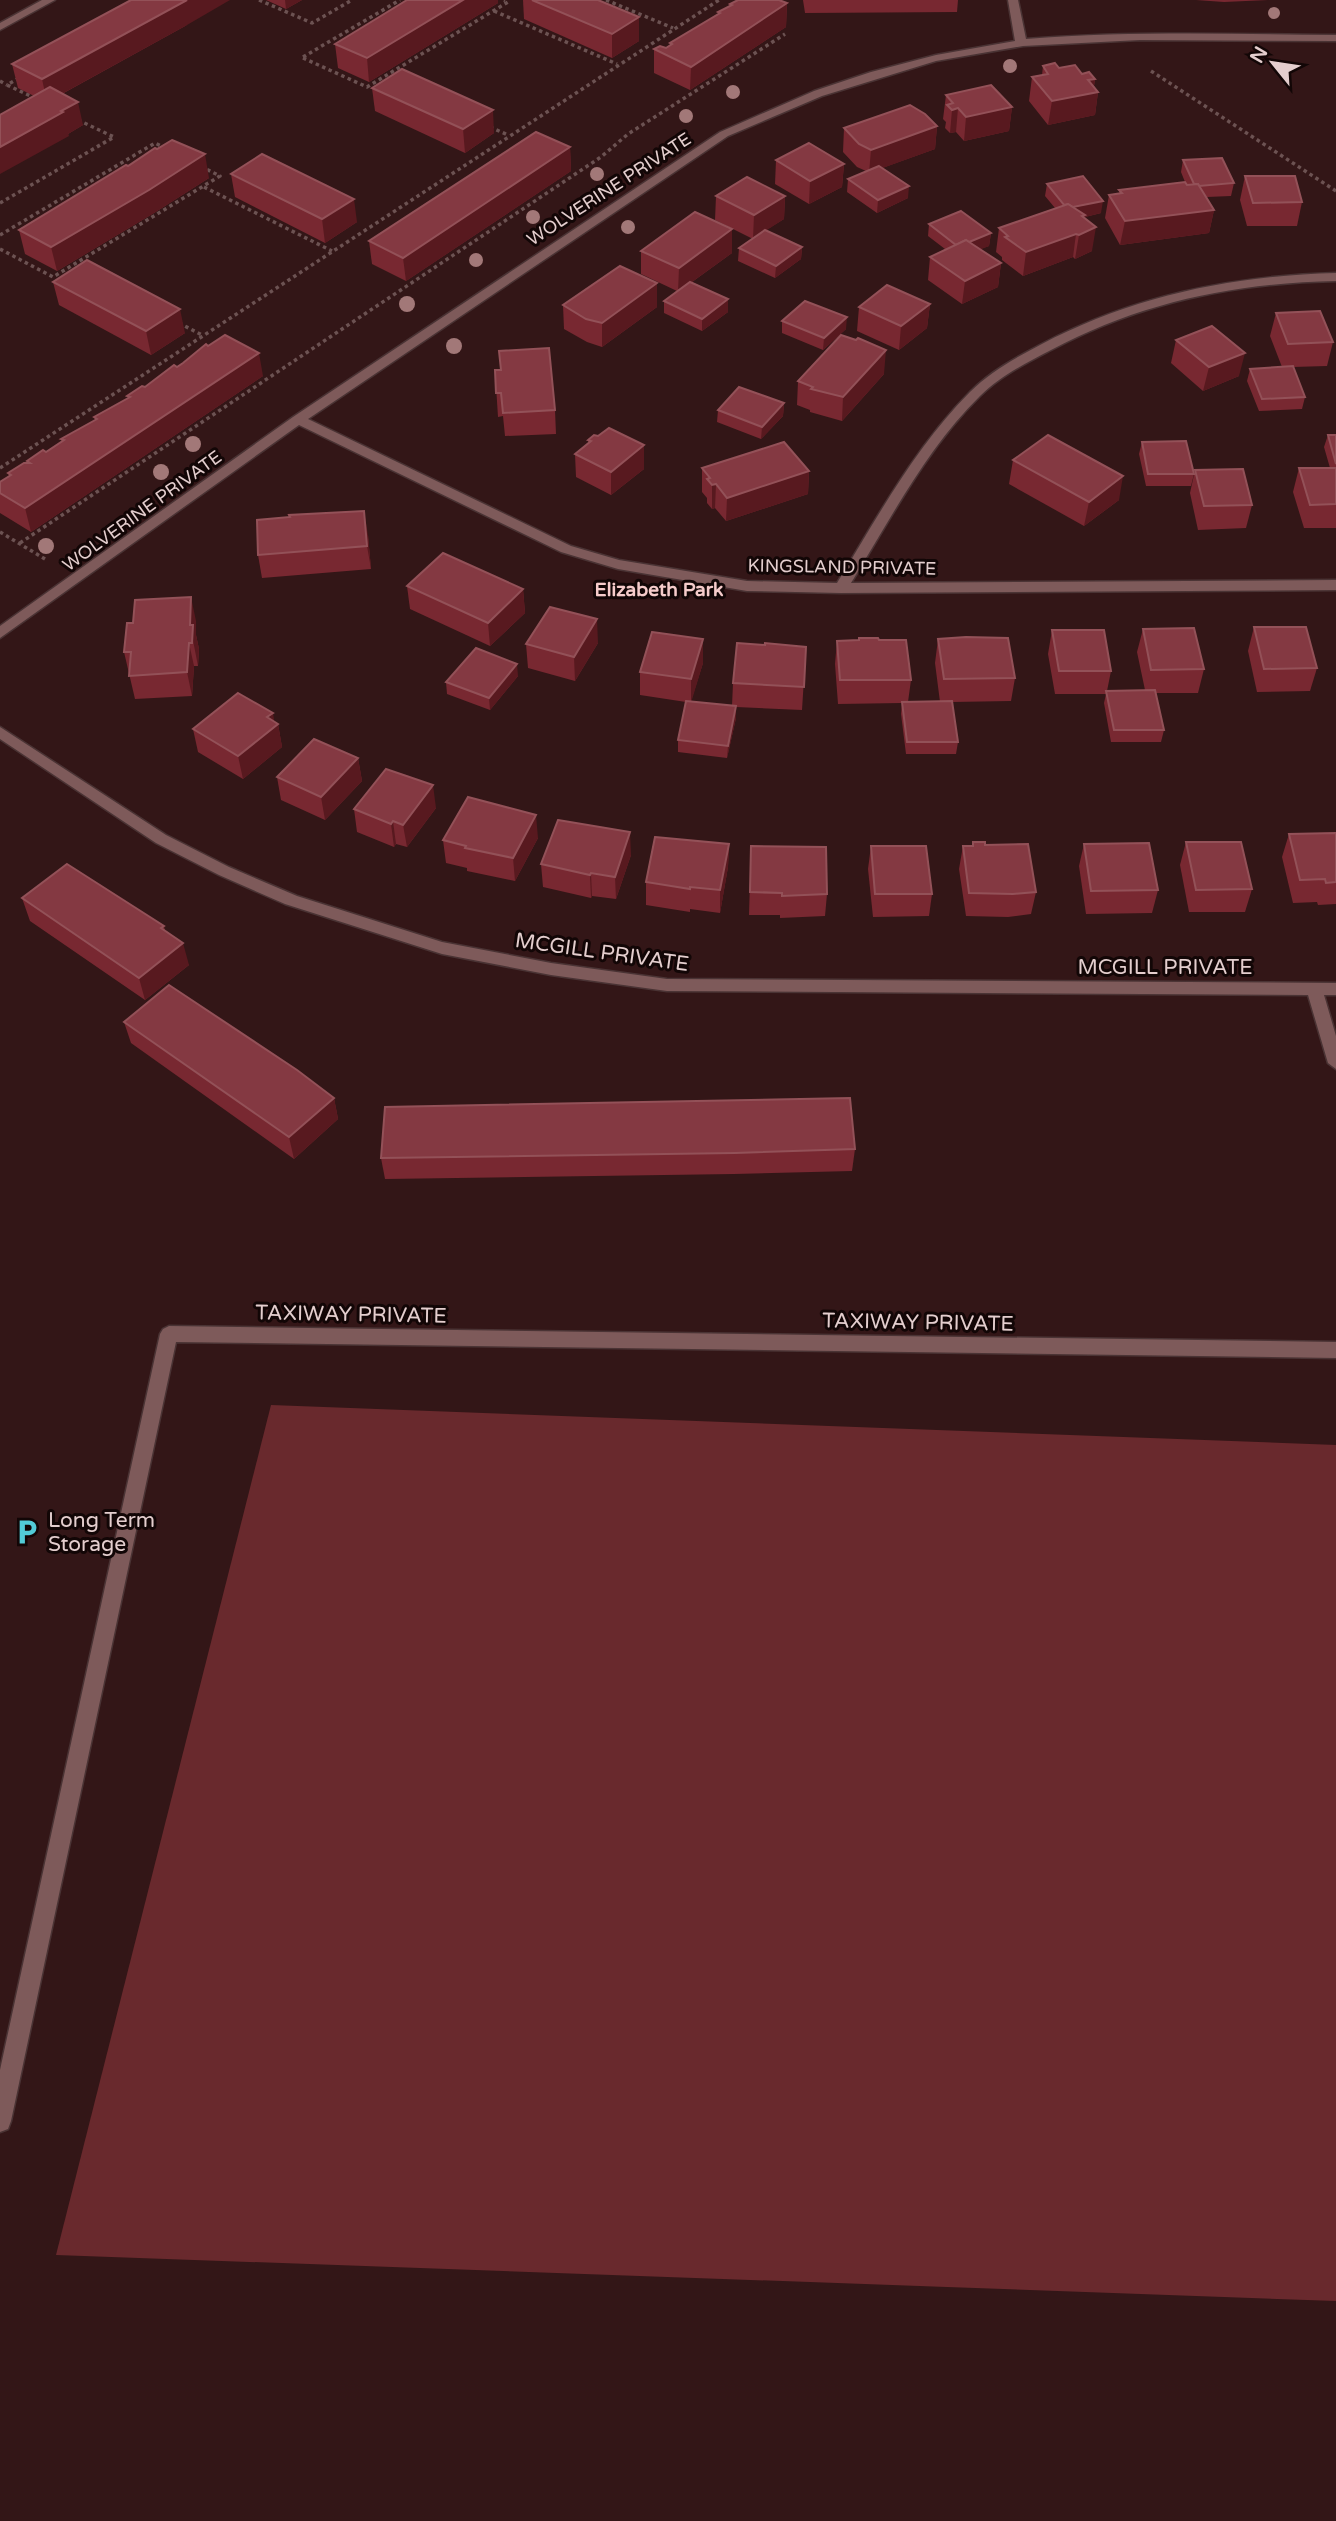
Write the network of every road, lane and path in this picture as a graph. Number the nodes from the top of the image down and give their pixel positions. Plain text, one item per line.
1 (50, 0) edge
2 (259, 0) edge
3 (352, 0) edge
4 (400, 0) edge
5 (504, 0) edge
6 (606, 0) edge
7 (719, 0) edge
8 (1013, 0) edge
9 (493, 11) junction
10 (0, 27) edge
11 (674, 29) junction
12 (785, 34) dead end
13 (1336, 38) edge
14 (1104, 39) junction
15 (1021, 43) junction
16 (618, 65) junction
17 (19, 78) edge
18 (0, 81) edge
19 (7, 85) junction
20 (39, 100) edge
21 (71, 116) edge
22 (484, 124) edge
23 (509, 136) junction
24 (166, 148) edge
25 (198, 165) edge
26 (204, 186) junction
27 (1336, 191) edge
28 (0, 203) edge
29 (0, 235) edge
30 (0, 249) edge
31 (332, 251) junction
32 (1336, 277) edge
33 (179, 323) edge
34 (203, 336) junction
35 (298, 420) junction
36 (0, 468) edge
37 (0, 531) edge
38 (20, 544) junction
39 (78, 579) junction
40 (1336, 584) edge
41 (841, 589) junction
42 (0, 634) edge
43 (0, 732) edge
44 (1314, 989) junction
45 (1336, 989) edge
46 (1336, 1063) edge
47 (1336, 1350) edge
48 (0, 2121) edge

1 - 10 street
2 - 3 path
4 - 9 path
5 - 9 path
6 - 11 path
7 - 11 path
8 - 15 street
9 - 16 path
11 - 16 path
12 - 38 path
13 - 14 street, WOLVERINE PRIVATE
14 - 15 street, WOLVERINE PRIVATE
14 - 27 path
15 - 35 street, WOLVERINE PRIVATE
16 - 23 path
17 - 19 path
18 - 19 path
19 - 20 path
21 - 28 path
22 - 23 path
23 - 31 path
24 - 29 path
25 - 26 path
26 - 30 path
26 - 31 path
31 - 34 path
32 - 41 street
33 - 34 path
34 - 36 path
35 - 39 street, WOLVERINE PRIVATE
35 - 41 street, KINGSLAND PRIVATE
37 - 38 path
38 - 39 path
39 - 42 street, WOLVERINE PRIVATE
40 - 41 street, KINGSLAND PRIVATE
43 - 44 street, MCGILL PRIVATE
44 - 45 street, MCGILL PRIVATE
44 - 46 street
47 - 48 street, TAXIWAY PRIVATE

